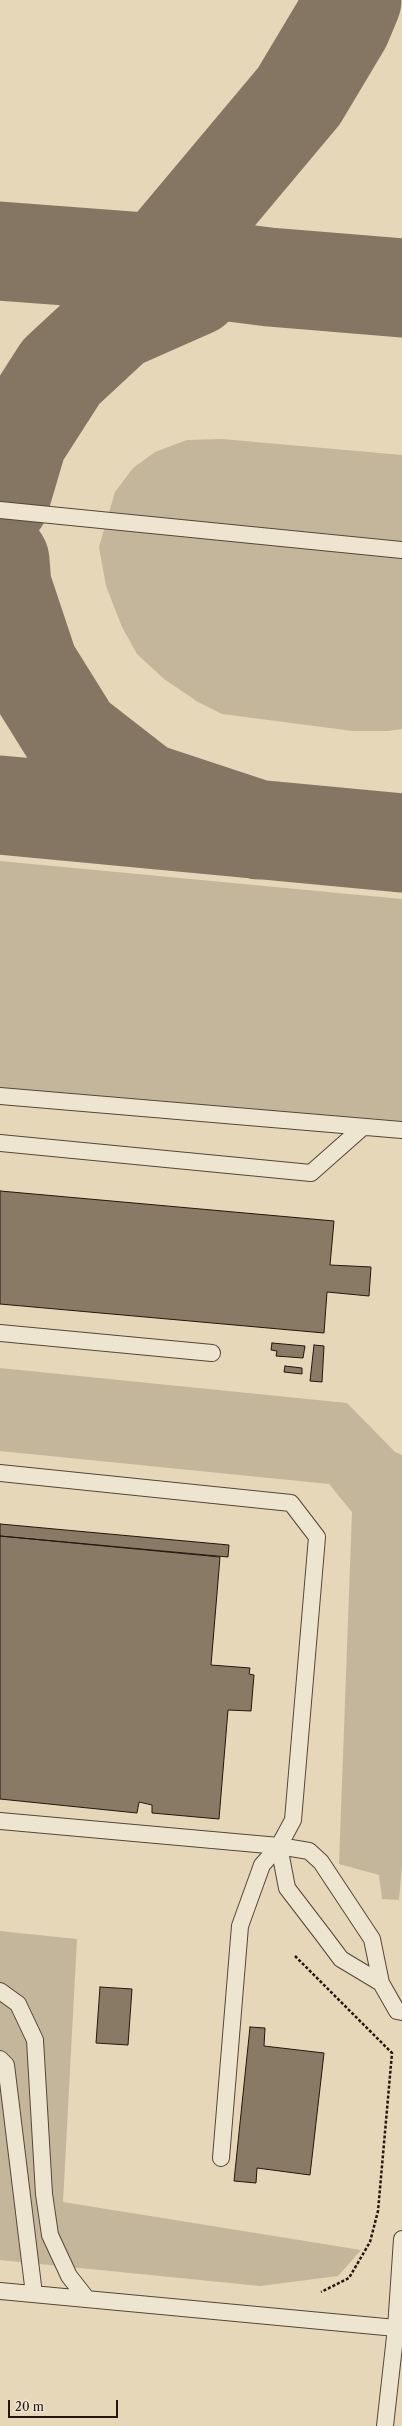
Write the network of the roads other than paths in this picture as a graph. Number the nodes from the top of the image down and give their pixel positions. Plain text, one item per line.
1 (0, 510) edge
2 (402, 550) edge
3 (0, 1096) edge
4 (364, 1127) junction
5 (402, 1130) edge
6 (0, 1143) edge
7 (0, 1333) edge
8 (212, 1353) dead end
9 (0, 1474) edge
10 (0, 1821) edge
11 (279, 1846) junction
12 (382, 1983) junction
13 (0, 1991) edge
14 (402, 2012) edge
15 (0, 2059) edge
16 (221, 2158) dead end
17 (402, 2239) edge
18 (0, 2291) edge
19 (34, 2294) junction
20 (87, 2300) junction
21 (396, 2328) junction
22 (385, 2426) edge

1 - 2 lane
3 - 4 lane
4 - 5 lane
4 - 6 lane
7 - 8 lane
9 - 11 lane
10 - 11 lane
11 - 12 lane
11 - 12 lane
11 - 16 lane
12 - 14 lane
13 - 20 lane
15 - 19 lane
17 - 21 lane
18 - 19 lane
19 - 20 lane
20 - 21 lane
21 - 22 lane

